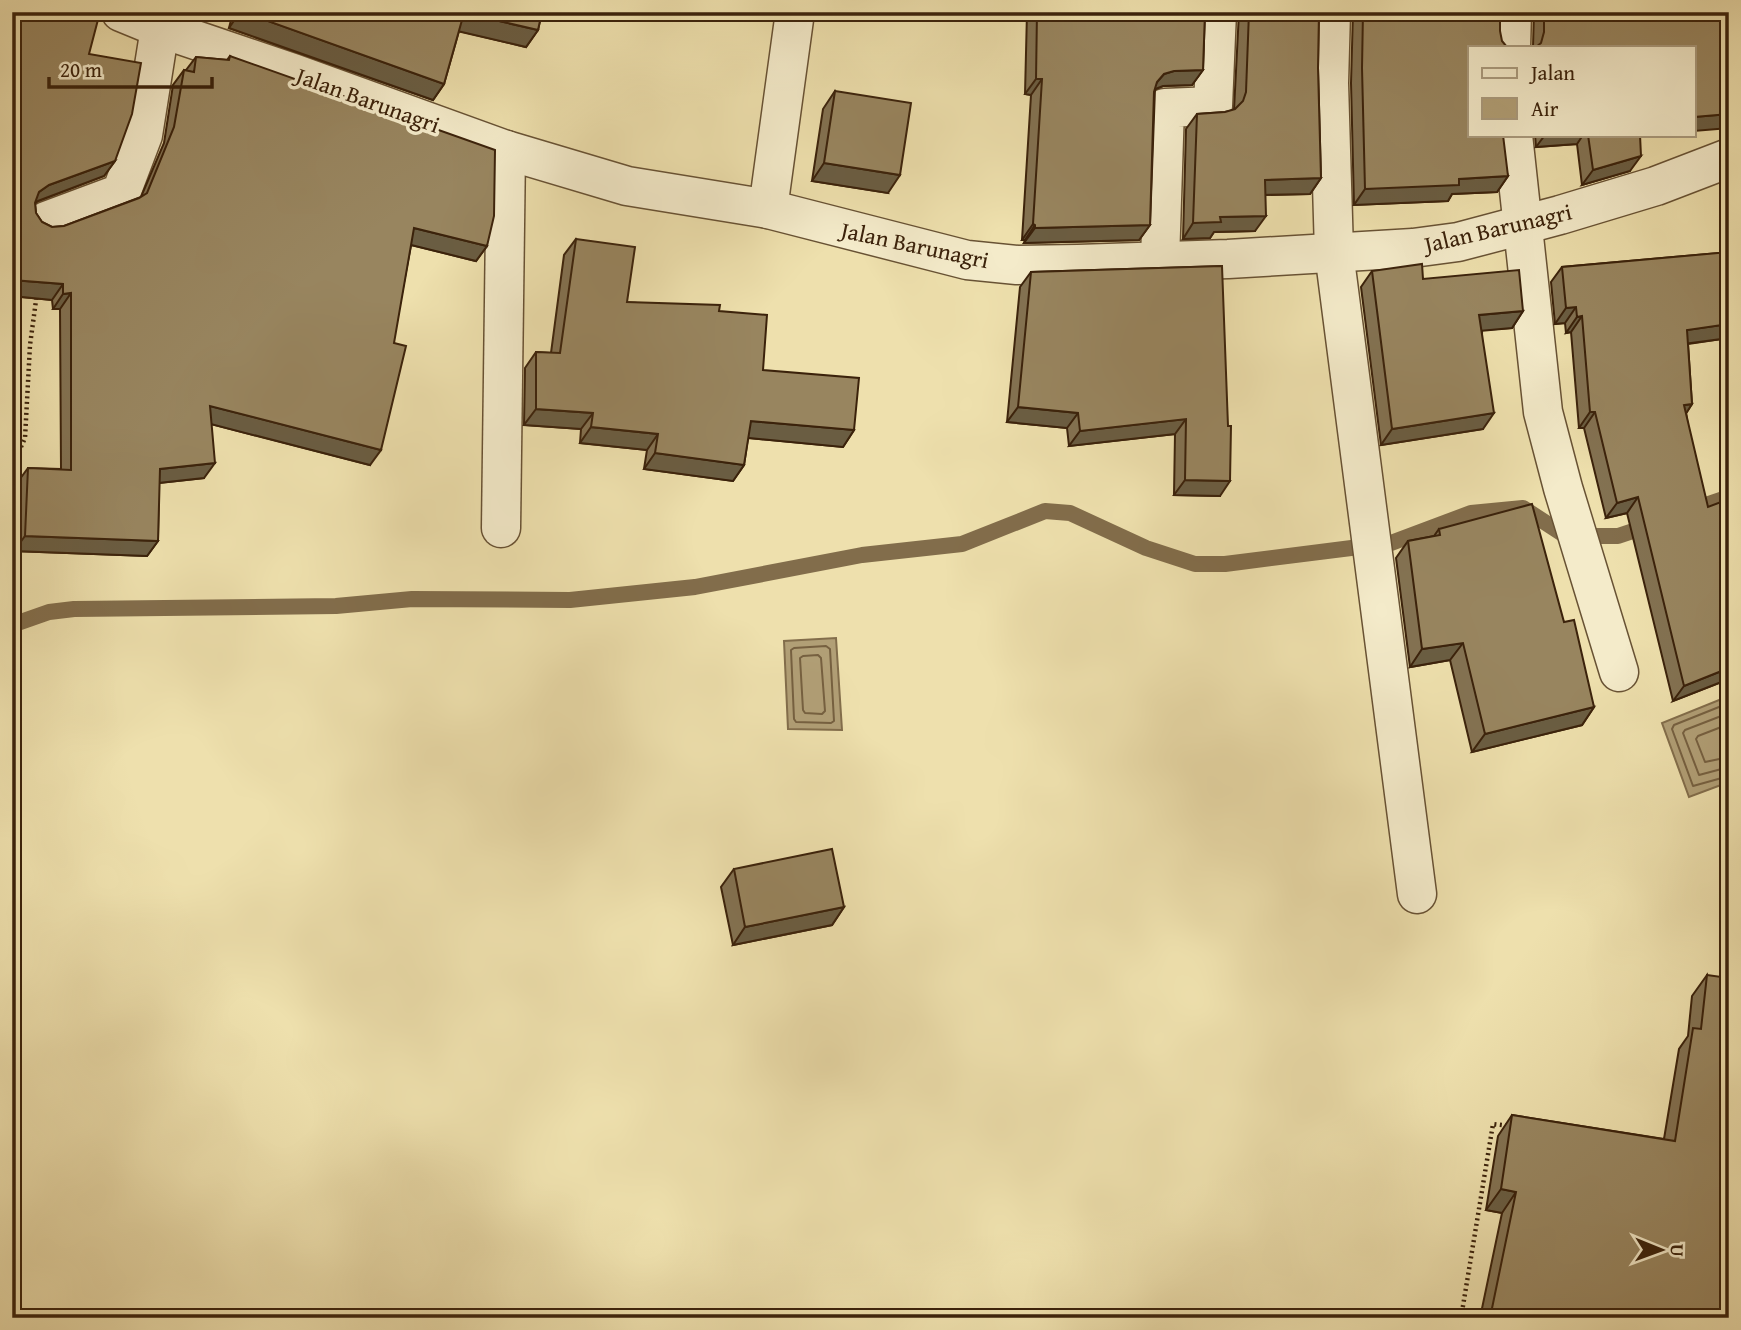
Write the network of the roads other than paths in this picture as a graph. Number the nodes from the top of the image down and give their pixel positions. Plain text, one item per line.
1 (121, 12) edge
2 (795, 12) edge
3 (1217, 12) edge
4 (1331, 12) edge
5 (1512, 12) edge
6 (160, 28) junction
7 (1511, 46) edge
8 (1513, 136) edge
9 (506, 150) junction
10 (1729, 158) edge
11 (768, 209) junction
12 (46, 221) edge
13 (1522, 225) junction
14 (1334, 252) junction
15 (1160, 261) junction
16 (501, 528) dead end
17 (1619, 672) dead end
18 (1418, 894) dead end

1 - 6 street, Jalan Barunagri
2 - 11 street
3 - 15 street
4 - 14 street
5 - 7 street
6 - 9 street, Jalan Barunagri
6 - 12 street
8 - 13 street
9 - 11 street, Jalan Barunagri
9 - 16 street
10 - 13 street, Jalan Barunagri
11 - 15 street, Jalan Barunagri
13 - 14 street, Jalan Barunagri
13 - 17 street
14 - 15 street, Jalan Barunagri
14 - 18 street

